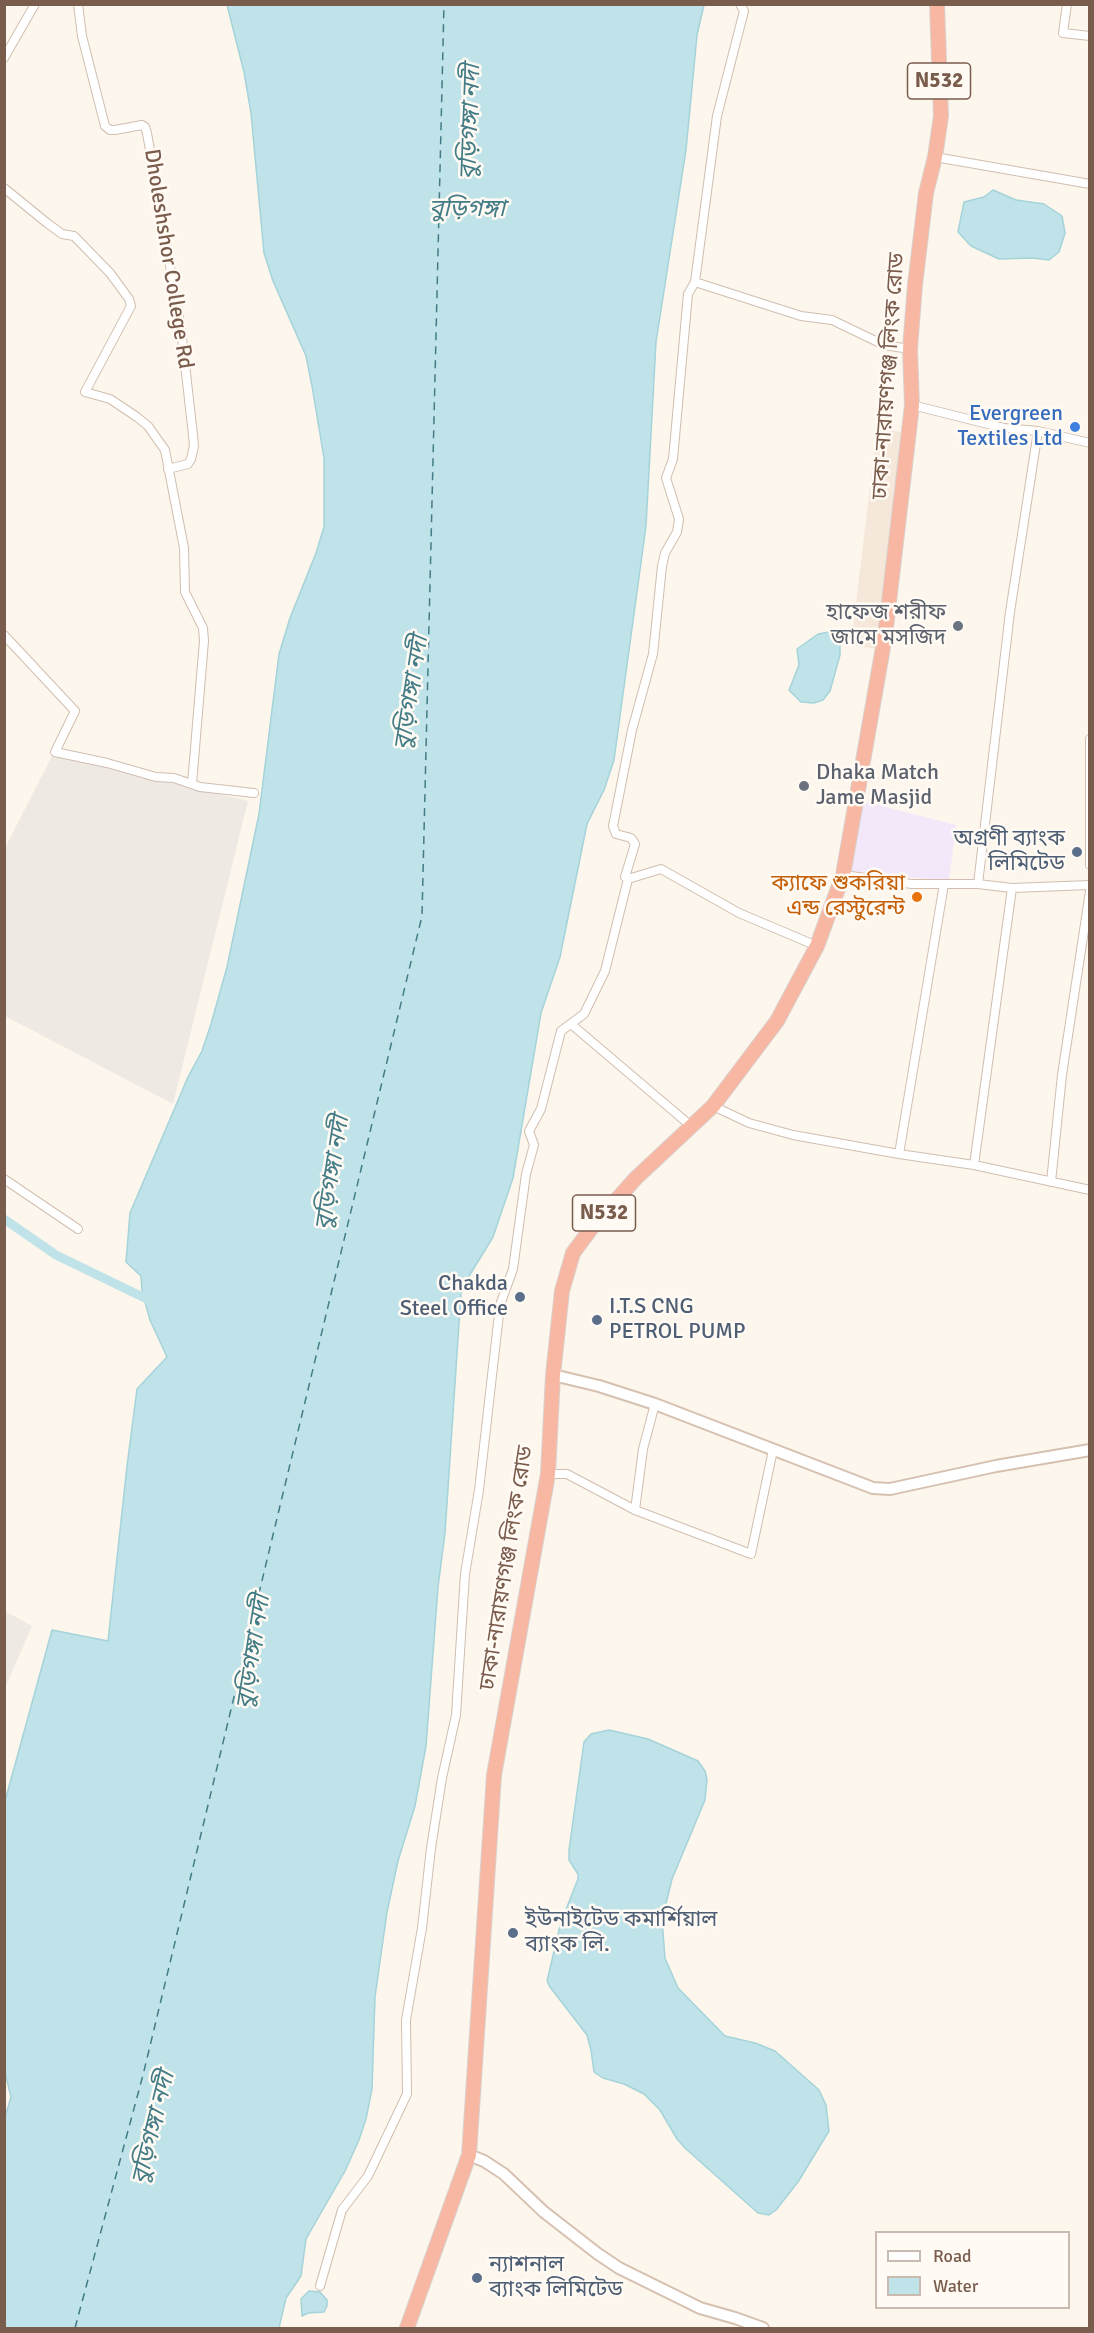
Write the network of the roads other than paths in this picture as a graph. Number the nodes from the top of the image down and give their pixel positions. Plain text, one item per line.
1 (35, 4) edge
2 (78, 4) edge
3 (740, 4) edge
4 (937, 4) edge
5 (1067, 4) edge
6 (1089, 36) edge
7 (4, 58) edge
8 (935, 157) junction
9 (1089, 184) edge
10 (4, 188) edge
11 (695, 282) junction
12 (909, 349) junction
13 (912, 405) junction
14 (1038, 431) junction
15 (1089, 443) edge
16 (168, 469) junction
17 (4, 635) edge
18 (1089, 739) edge
19 (192, 784) junction
20 (254, 793) dead end
21 (1089, 860) edge
22 (1089, 865) edge
23 (843, 875) junction
24 (628, 879) junction
25 (944, 884) junction
26 (978, 884) junction
27 (1089, 885) edge
28 (1012, 888) junction
29 (1089, 891) edge
30 (817, 946) junction
31 (570, 1024) junction
32 (713, 1106) junction
33 (691, 1126) junction
34 (898, 1154) junction
35 (974, 1164) junction
36 (4, 1179) edge
37 (1051, 1182) junction
38 (1089, 1190) edge
39 (78, 1229) dead end
40 (553, 1376) junction
41 (655, 1404) junction
42 (773, 1450) junction
43 (1089, 1450) edge
44 (548, 1474) junction
45 (635, 1510) junction
46 (469, 2155) junction
47 (320, 2286) dead end
48 (407, 2328) edge
49 (763, 2328) edge

1 - 7 street
2 - 16 street, Dholeshshor College Rd
3 - 11 street
4 - 8 highway, ঢাকা-নারায়ণগঞ্জ লিংক রোড / N532
5 - 6 street
8 - 9 street
8 - 12 highway, ঢাকা-নারায়ণগঞ্জ লিংক রোড / N532
10 - 16 street
11 - 12 street
11 - 24 street
12 - 13 highway, ঢাকা-নারায়ণগঞ্জ লিংক রোড / N532
13 - 14 street
13 - 23 highway, ঢাকা-নারায়ণগঞ্জ লিংক রোড / N532
14 - 15 street
14 - 26 street
16 - 19 street
17 - 19 street
18 - 21 street
19 - 20 street
21 - 22 street
23 - 25 street
23 - 30 highway, ঢাকা-নারায়ণগঞ্জ লিংক রোড / N532
24 - 30 street
24 - 31 street
25 - 26 street
25 - 34 street
26 - 28 street
27 - 28 street
28 - 35 street
29 - 37 street
30 - 32 highway, ঢাকা-নারায়ণগঞ্জ লিংক রোড / N532
31 - 33 street
31 - 47 street
32 - 33 highway, ঢাকা-নারায়ণগঞ্জ লিংক রোড / N532
32 - 34 street
33 - 40 highway, ঢাকা-নারায়ণগঞ্জ লিংক রোড / N532
34 - 35 street
35 - 37 street
36 - 39 street
37 - 38 street
40 - 41 street
40 - 44 highway, ঢাকা-নারায়ণগঞ্জ লিংক রোড / N532
41 - 42 street
41 - 45 street
42 - 43 street
42 - 45 street
44 - 45 street
44 - 46 highway, ঢাকা-নারায়ণগঞ্জ লিংক রোড / N532
46 - 48 highway, ঢাকা-নারায়ণগঞ্জ লিংক রোড / N532
46 - 49 street

